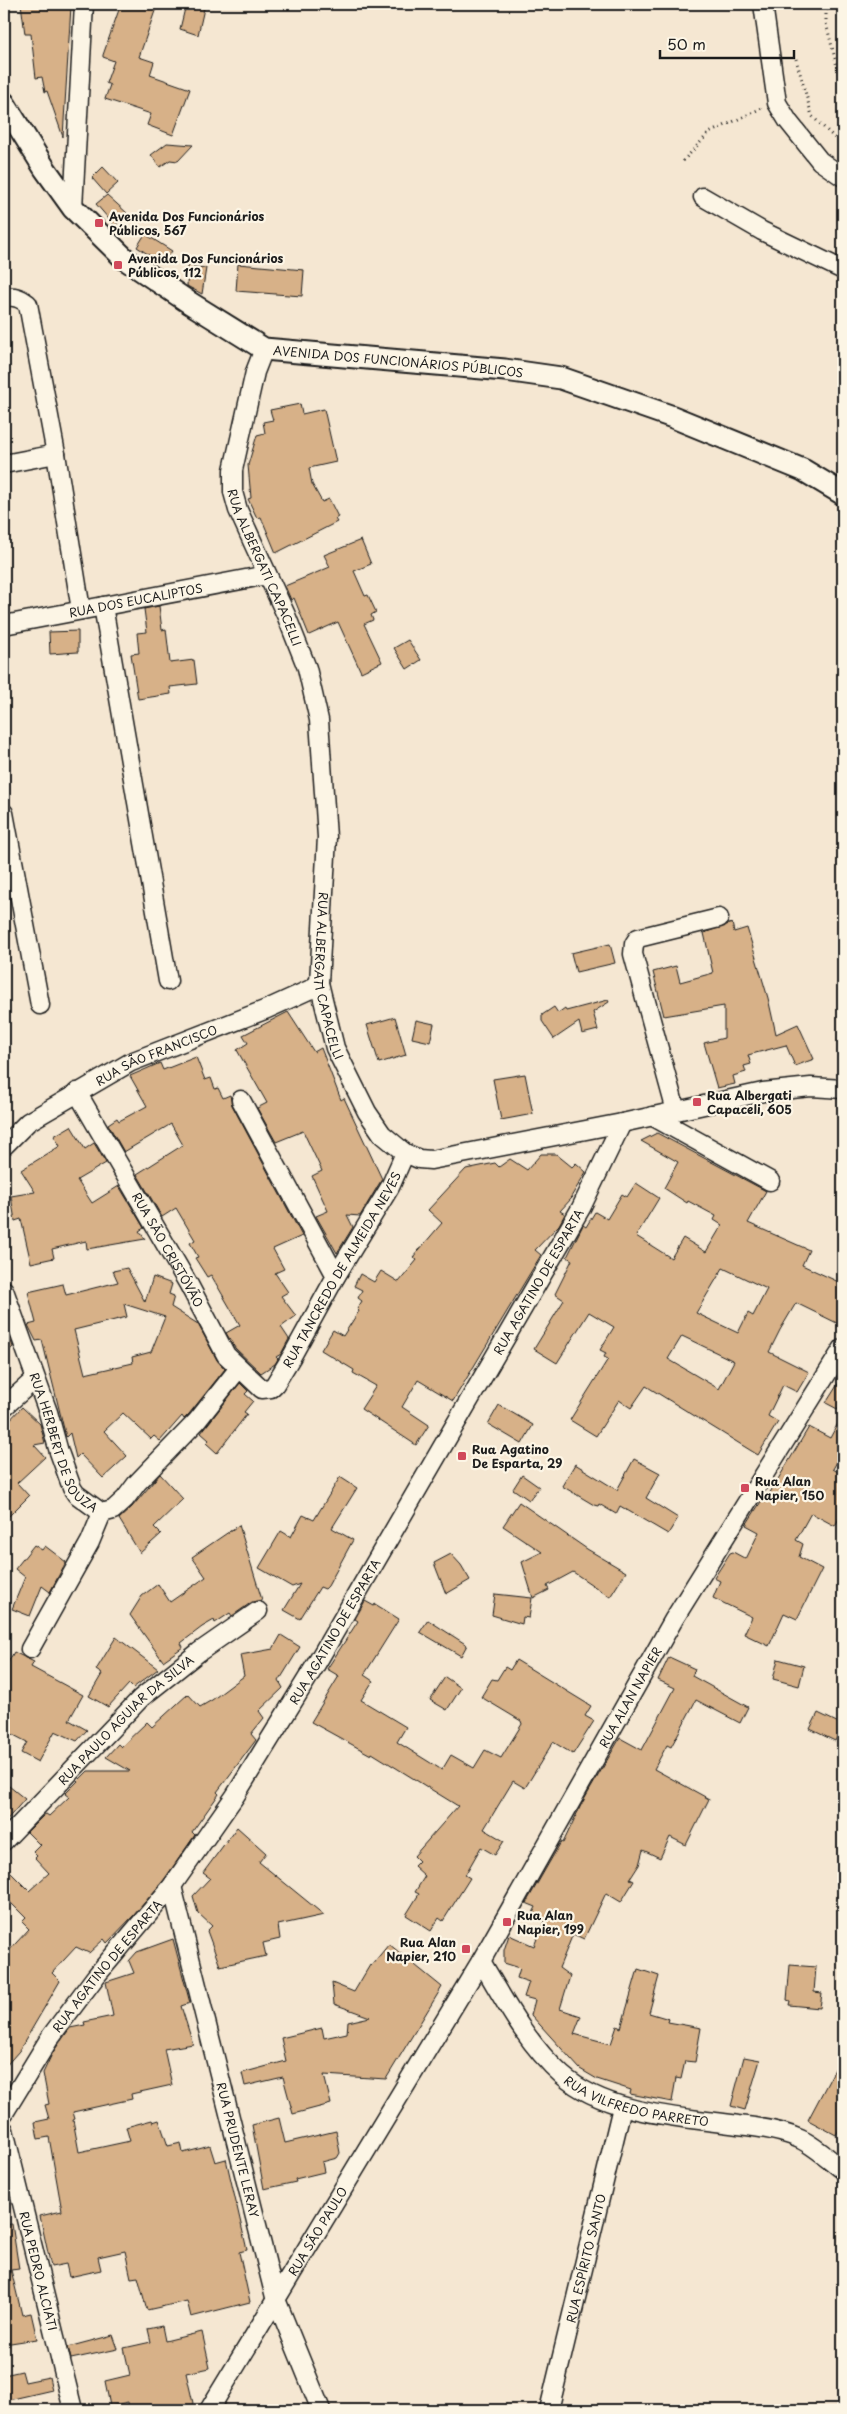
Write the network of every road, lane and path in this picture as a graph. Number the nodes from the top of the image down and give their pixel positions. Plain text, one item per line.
1 (84, 4) edge
2 (762, 4) edge
3 (826, 4) edge
4 (796, 59) dead end
5 (843, 90) edge
6 (4, 103) edge
7 (777, 103) junction
8 (843, 146) edge
9 (683, 161) dead end
10 (840, 169) edge
11 (703, 197) dead end
12 (73, 208) junction
13 (843, 270) edge
14 (4, 298) edge
15 (264, 349) junction
16 (56, 454) junction
17 (4, 464) edge
18 (843, 494) edge
19 (267, 575) junction
20 (103, 606) junction
21 (81, 610) junction
22 (4, 625) edge
23 (4, 813) edge
24 (719, 918) dead end
25 (168, 980) dead end
26 (319, 983) junction
27 (40, 1005) dead end
28 (843, 1089) edge
29 (76, 1092) junction
30 (242, 1100) dead end
31 (676, 1111) junction
32 (652, 1116) junction
33 (622, 1123) junction
34 (4, 1146) edge
35 (405, 1153) junction
36 (770, 1181) dead end
37 (336, 1276) junction
38 (4, 1290) edge
39 (843, 1348) edge
40 (239, 1368) junction
41 (35, 1379) junction
42 (275, 1384) joint
43 (4, 1407) edge
44 (102, 1513) junction
45 (258, 1611) dead end
46 (30, 1649) dead end
47 (4, 1841) edge
48 (172, 1886) junction
49 (481, 1961) junction
50 (425, 2053) joint
51 (622, 2107) junction
52 (4, 2113) edge
53 (4, 2130) edge
54 (843, 2170) edge
55 (275, 2297) junction
56 (73, 2410) edge
57 (209, 2410) edge
58 (321, 2410) edge
59 (549, 2410) edge

1 - 12 street
2 - 7 street
3 - 5 path
4 - 8 path
6 - 12 street, AVENIDA DOS FUNCIONÁRIOS PÚBLICOS
7 - 9 path
7 - 10 street
11 - 13 street
12 - 15 street, AVENIDA DOS FUNCIONÁRIOS PÚBLICOS
14 - 16 street
15 - 18 street, AVENIDA DOS FUNCIONÁRIOS PÚBLICOS
15 - 19 street, RUA ALBERGATI CAPACELLI
16 - 17 street
16 - 21 street
19 - 20 street, RUA DOS EUCALIPTOS
19 - 26 street, RUA ALBERGATI CAPACELLI
20 - 21 street, RUA DOS EUCALIPTOS
20 - 25 street
21 - 22 street, RUA DOS EUCALIPTOS
23 - 27 street
24 - 31 street
26 - 29 street, RUA SÃO FRANCISCO
26 - 35 street, RUA ALBERGATI CAPACELLI
28 - 31 street, RUA ALBERGATI CAPACELLI
29 - 34 street, RUA SÃO FRANCISCO
29 - 40 street, RUA SÃO CRISTÓVÃO
30 - 37 street
31 - 32 street, RUA ALBERGATI CAPACELLI
32 - 33 street, RUA ALBERGATI CAPACELLI
32 - 36 street
33 - 35 street, RUA ALBERGATI CAPACELLI
33 - 48 street, RUA AGATINO DE ESPARTA
35 - 37 street, RUA TANCREDO DE ALMEIDA NEVES
37 - 42 street, RUA TANCREDO DE ALMEIDA NEVES
38 - 41 street, RUA HERBERT DE SOUZA
39 - 49 street, RUA ALAN NAPIER
40 - 42 street, RUA SÃO CRISTÓVÃO
40 - 44 street, RUA HERBERT DE SOUZA
41 - 43 street
41 - 44 street, RUA HERBERT DE SOUZA
44 - 46 street
45 - 47 street, RUA PAULO AGUIAR DA SILVA
48 - 52 street, RUA AGATINO DE ESPARTA
48 - 55 street, RUA PRUDENTE LERAY
49 - 50 street, RUA ALAN NAPIER
49 - 51 street, RUA VILFREDO PARRETO
50 - 55 street, RUA SÃO PAULO
51 - 54 street, RUA VILFREDO PARRETO
51 - 59 street, RUA ESPÍRITO SANTO
53 - 56 street, RUA PEDRO ALCIATI
55 - 57 street, RUA SÃO PAULO
55 - 58 street, RUA PRUDENTE LERAY

